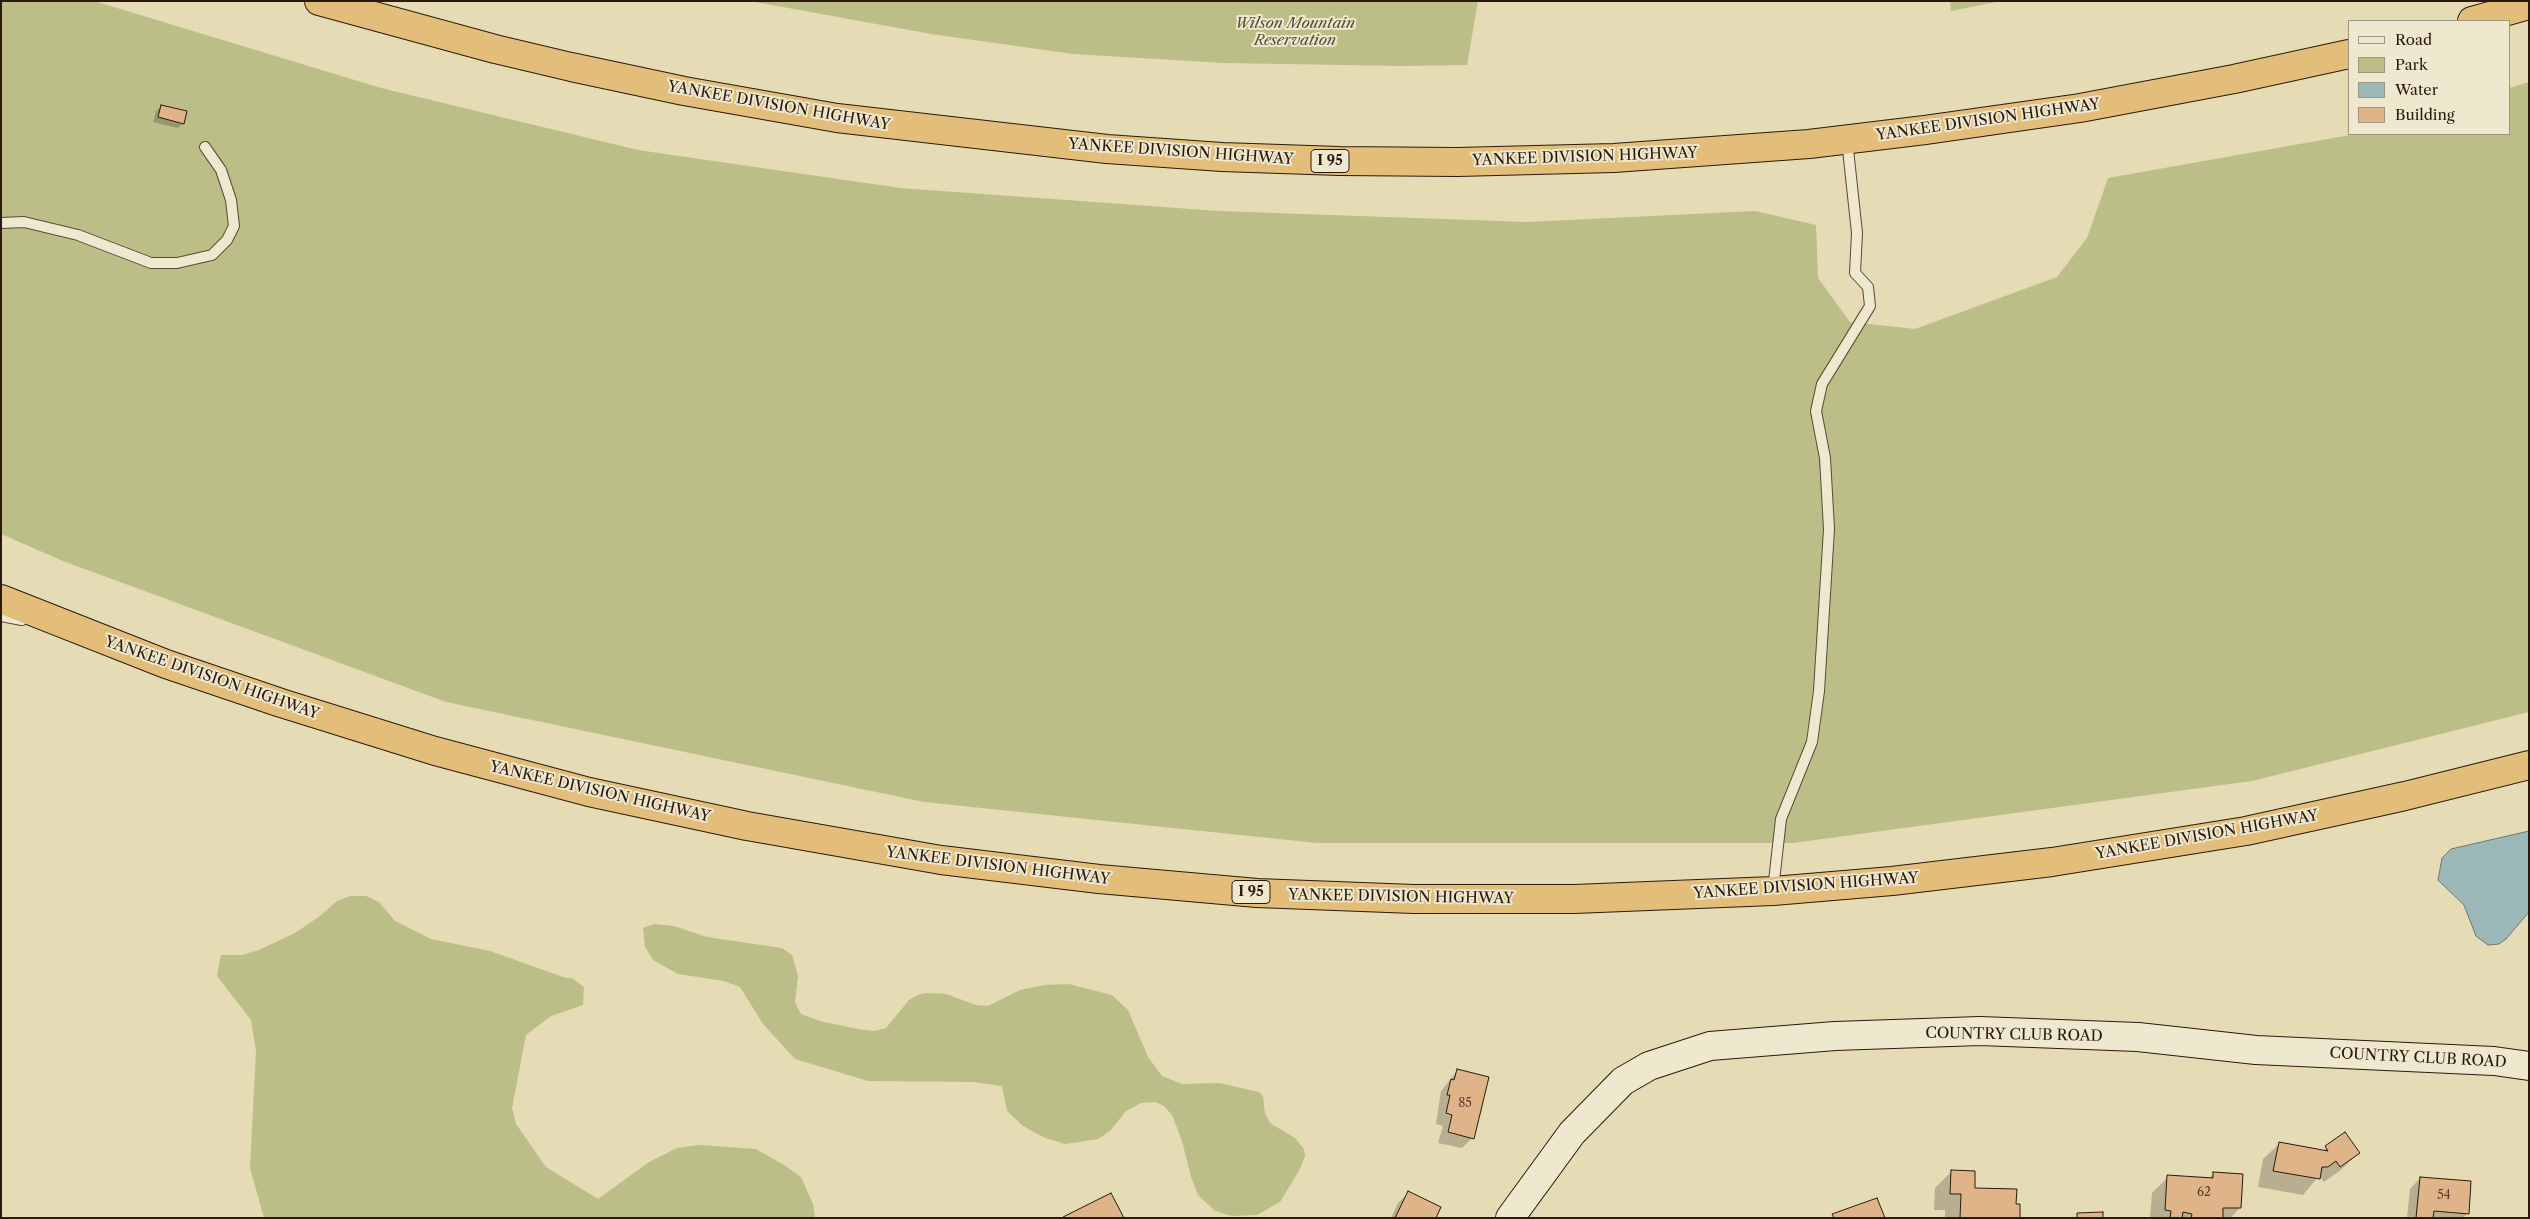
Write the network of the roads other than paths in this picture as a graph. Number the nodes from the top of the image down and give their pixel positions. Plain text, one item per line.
1 (319, 1) edge
2 (2529, 5) edge
3 (2476, 20) edge
4 (2348, 54) edge
5 (1847, 140) junction
6 (205, 148) dead end
7 (1, 223) edge
8 (1, 599) edge
9 (1, 616) edge
10 (84, 632) junction
11 (2529, 765) edge
12 (1773, 891) junction
13 (2529, 1066) edge
14 (1510, 1218) edge

1 - 5 highway, YANKEE DIVISION HIGHWAY / I 95
2 - 3 highway
4 - 5 highway, YANKEE DIVISION HIGHWAY / I 95
5 - 12 lane
6 - 7 lane
8 - 10 highway, YANKEE DIVISION HIGHWAY / I 95
9 - 10 lane
10 - 12 highway, YANKEE DIVISION HIGHWAY / I 95
11 - 12 highway, YANKEE DIVISION HIGHWAY / I 95
13 - 14 street, COUNTRY CLUB ROAD

